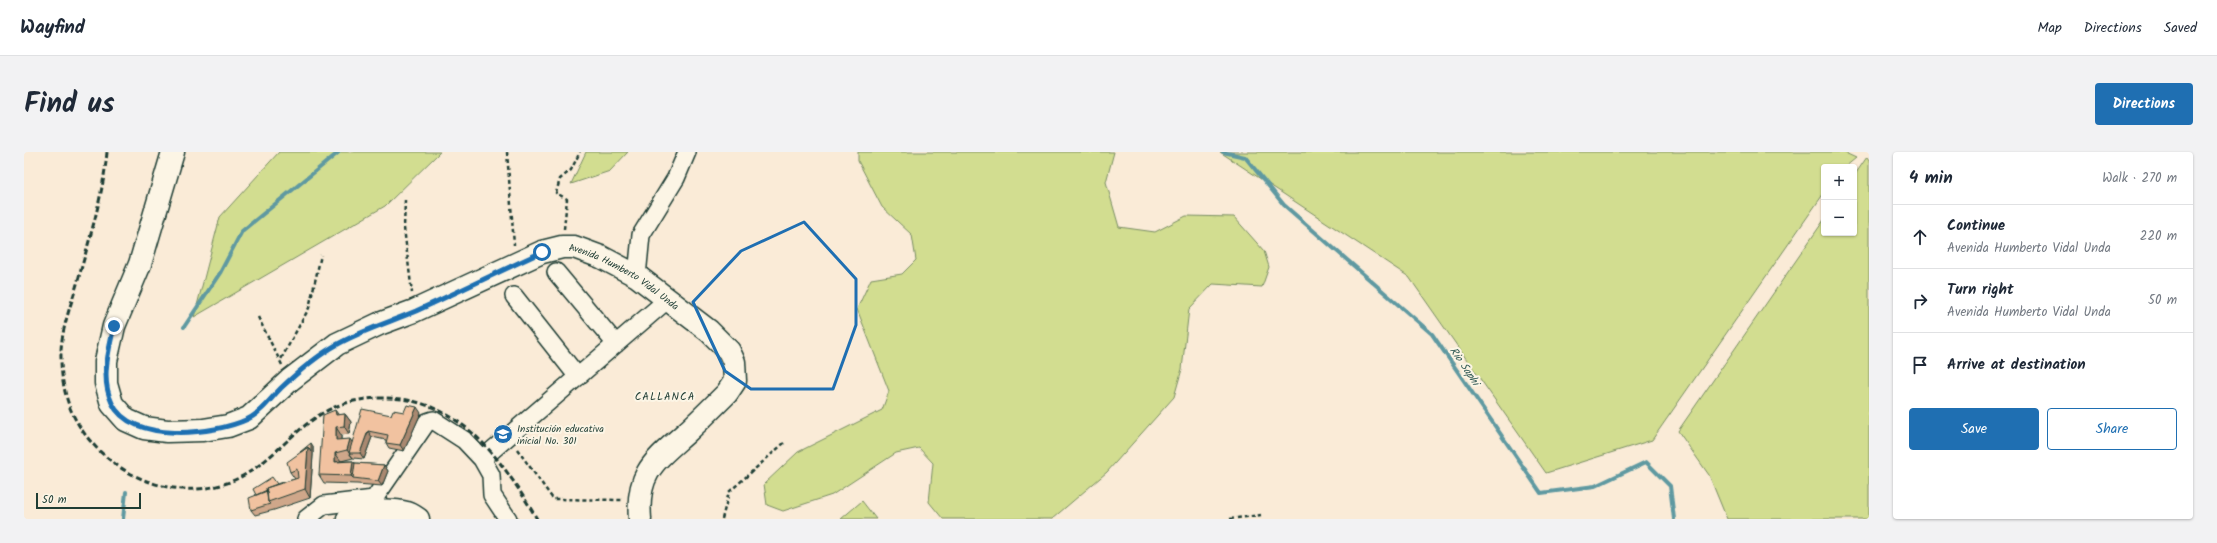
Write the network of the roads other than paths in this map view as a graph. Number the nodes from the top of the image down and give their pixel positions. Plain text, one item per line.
1 (173, 152) edge
2 (687, 152) edge
3 (556, 272) dead end
4 (638, 276) junction
5 (514, 296) dead end
6 (667, 300) junction
7 (616, 344) junction
8 (578, 377) junction
9 (482, 459) junction
10 (382, 505) junction
11 (639, 510) edge
12 (306, 519) edge
13 (348, 519) edge
14 (418, 519) edge
15 (508, 519) edge

1 - 4 main road, Avenida Humberto Vidal Unda
2 - 4 street
3 - 7 street
4 - 6 main road, Avenida Humberto Vidal Unda
5 - 8 street
6 - 7 street
6 - 11 main road, Avenida Humberto Vidal Unda
7 - 8 street
8 - 9 street
9 - 10 street
9 - 15 street
10 - 12 street
10 - 13 main road
10 - 14 main road

